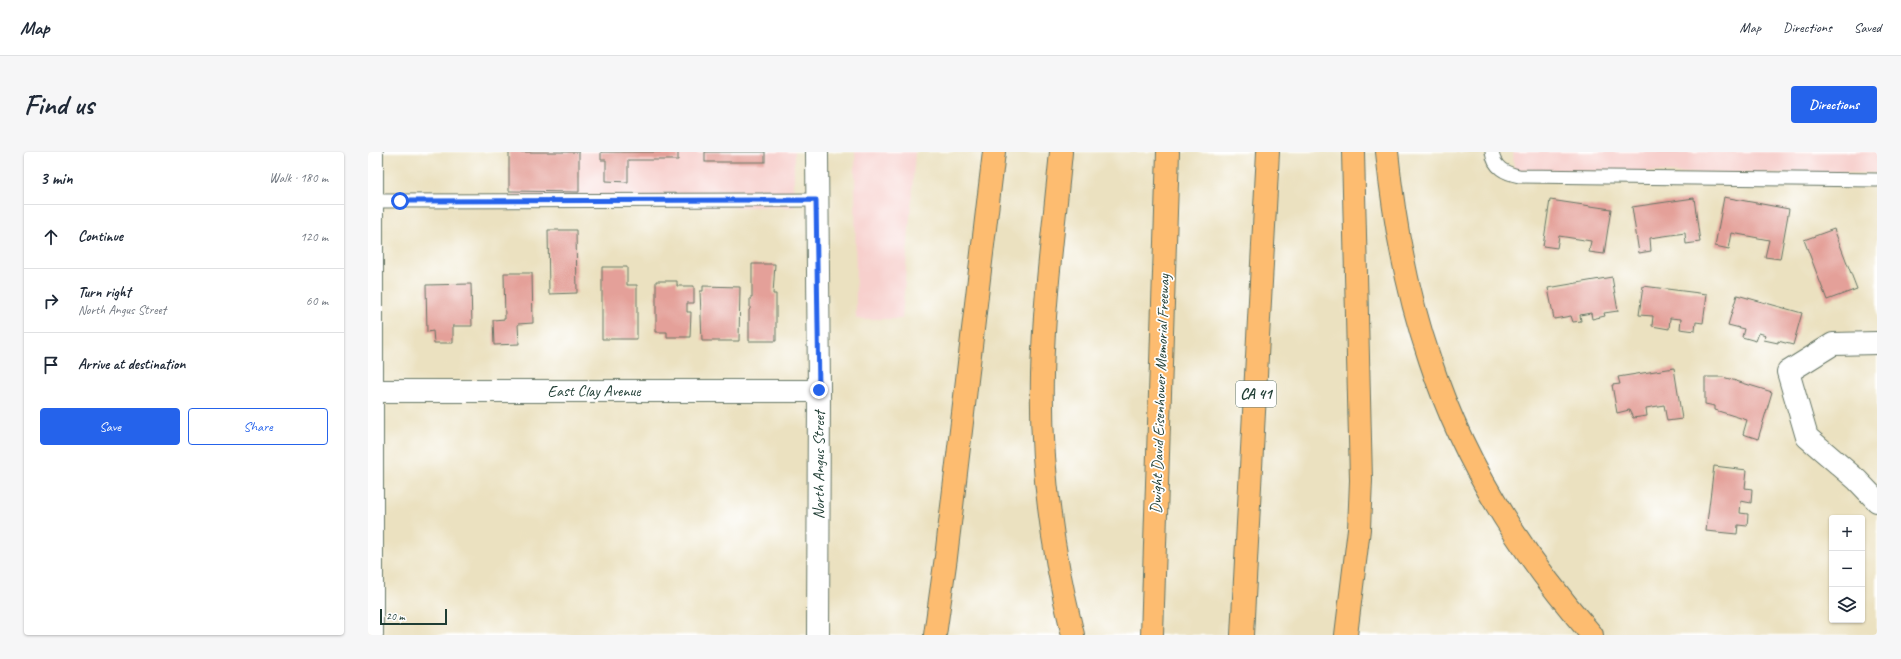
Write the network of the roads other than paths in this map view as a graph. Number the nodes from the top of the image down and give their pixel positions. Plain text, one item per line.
1 (372, 152) edge
2 (817, 152) edge
3 (994, 152) edge
4 (1061, 152) edge
5 (1168, 152) edge
6 (1268, 152) edge
7 (1353, 152) edge
8 (1387, 152) edge
9 (1492, 152) edge
10 (1877, 180) edge
11 (816, 200) junction
12 (370, 201) edge
13 (1877, 343) edge
14 (819, 390) junction
15 (370, 391) edge
16 (1877, 501) edge
17 (370, 588) edge
18 (372, 635) edge
19 (818, 635) edge
20 (935, 635) edge
21 (1073, 635) edge
22 (1152, 635) edge
23 (1242, 635) edge
24 (1346, 635) edge
25 (1592, 635) edge

1 - 12 street
2 - 11 street, North Angus Street
3 - 20 highway
4 - 21 highway
5 - 22 highway, Dwight David Eisenhower Memorial Freeway
6 - 23 highway, CA 41
7 - 24 highway
8 - 25 highway
9 - 10 lane
11 - 12 lane
11 - 14 street, North Angus Street
12 - 15 street
13 - 16 street
14 - 15 street, East Clay Avenue
14 - 19 street, North Angus Street
15 - 17 street
17 - 18 street

